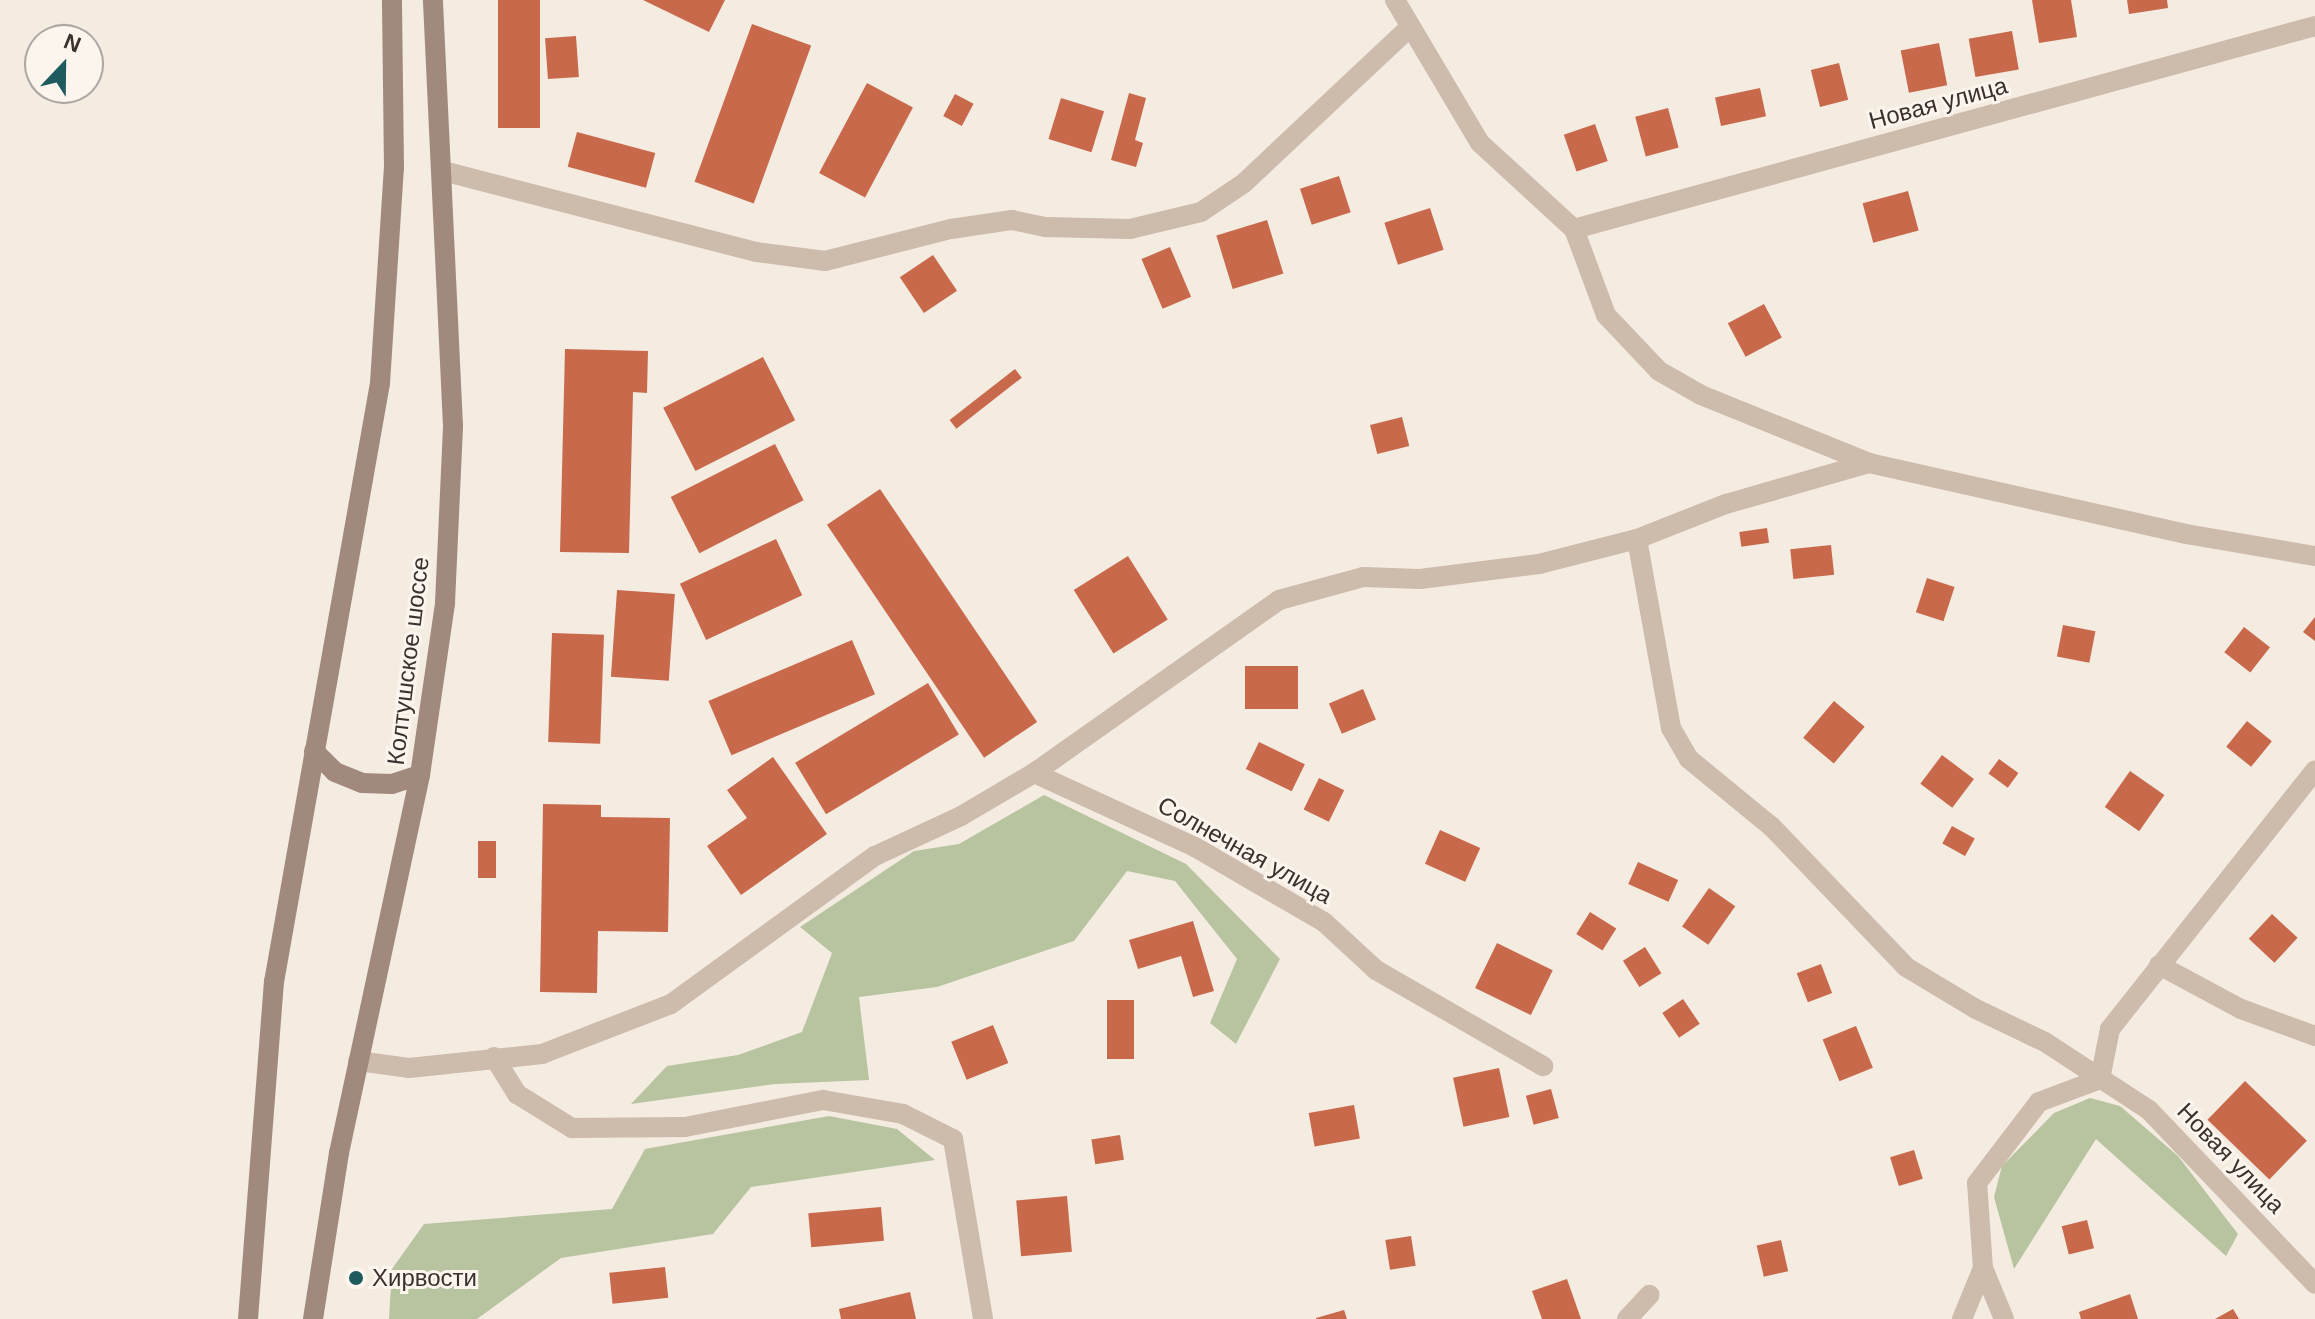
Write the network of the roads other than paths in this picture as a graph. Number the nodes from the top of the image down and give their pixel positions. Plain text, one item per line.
1 (392, 0) edge
2 (433, 0) edge
3 (1395, 0) edge
4 (2315, 26) edge
5 (1409, 28) junction
6 (443, 171) junction
7 (1574, 229) junction
8 (1869, 463) junction
9 (1637, 539) junction
10 (2315, 556) edge
11 (314, 751) junction
12 (2315, 770) edge
13 (1034, 773) junction
14 (420, 775) junction
15 (2159, 965) junction
16 (2315, 1036) edge
17 (494, 1057) junction
18 (358, 1061) junction
19 (1543, 1066) dead end
20 (2100, 1079) junction
21 (1983, 1268) junction
22 (2315, 1284) edge
23 (1649, 1295) dead end
24 (248, 1319) edge
25 (313, 1319) edge
26 (983, 1319) edge
27 (1627, 1319) edge
28 (1962, 1319) edge
29 (2004, 1319) edge

1 - 11 main road
2 - 6 main road, Колтушское шоссе
3 - 5 street
4 - 7 street, Новая улица
5 - 6 street
5 - 7 street
6 - 14 main road, Колтушское шоссе
7 - 8 street
8 - 9 street
8 - 10 street
9 - 13 street
9 - 20 street, Новая улица
11 - 14 main road
11 - 24 main road
12 - 15 street
13 - 17 street
13 - 19 street, Солнечная улица
14 - 18 main road, Колтушское шоссе
15 - 16 street
15 - 20 street
17 - 18 street
17 - 26 street
18 - 25 main road, Колтушское шоссе
20 - 21 street
20 - 22 street, Новая улица
21 - 28 street
21 - 29 street
23 - 27 street

